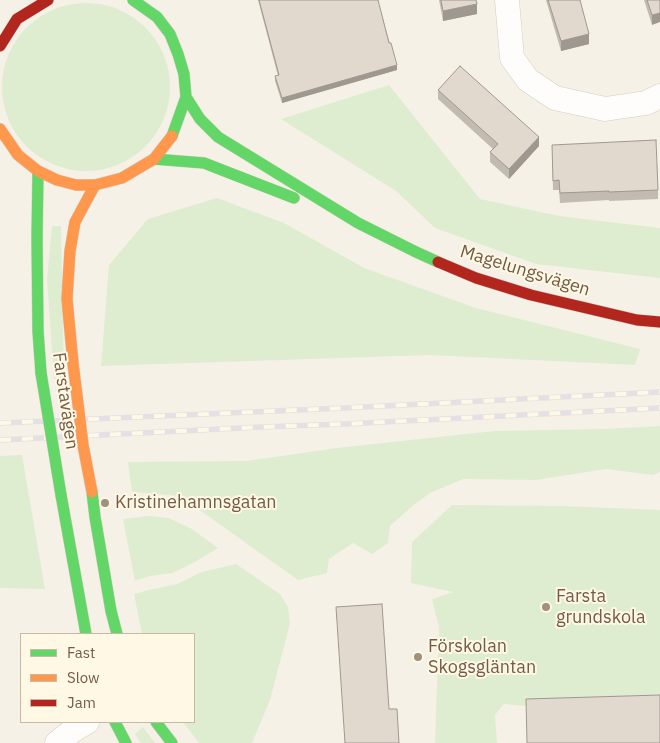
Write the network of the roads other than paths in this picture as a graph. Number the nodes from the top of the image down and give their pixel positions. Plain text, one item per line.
1 (48, 0) edge
2 (133, 0) edge
3 (507, 0) edge
4 (157, 8) edge
5 (0, 46) edge
6 (660, 96) edge
7 (186, 97) junction
8 (0, 129) edge
9 (154, 159) junction
10 (38, 171) junction
11 (95, 185) junction
12 (358, 223) junction
13 (660, 322) edge
14 (86, 633) edge
15 (117, 633) edge
16 (85, 723) edge
17 (116, 723) edge
18 (157, 723) edge
19 (57, 743) edge
20 (126, 743) edge
21 (172, 743) edge

1 - 5 main road
2 - 4 main road
3 - 6 street
4 - 7 main road
7 - 9 main road
7 - 12 main road, Magelungsvägen
8 - 10 main road
9 - 11 main road
9 - 12 main road, Magelungsvägen
10 - 11 main road
10 - 14 main road, Farstavägen, bridge
11 - 15 main road, Farstavägen, bridge
12 - 13 main road, Magelungsvägen
16 - 19 street
17 - 20 main road
18 - 21 main road

